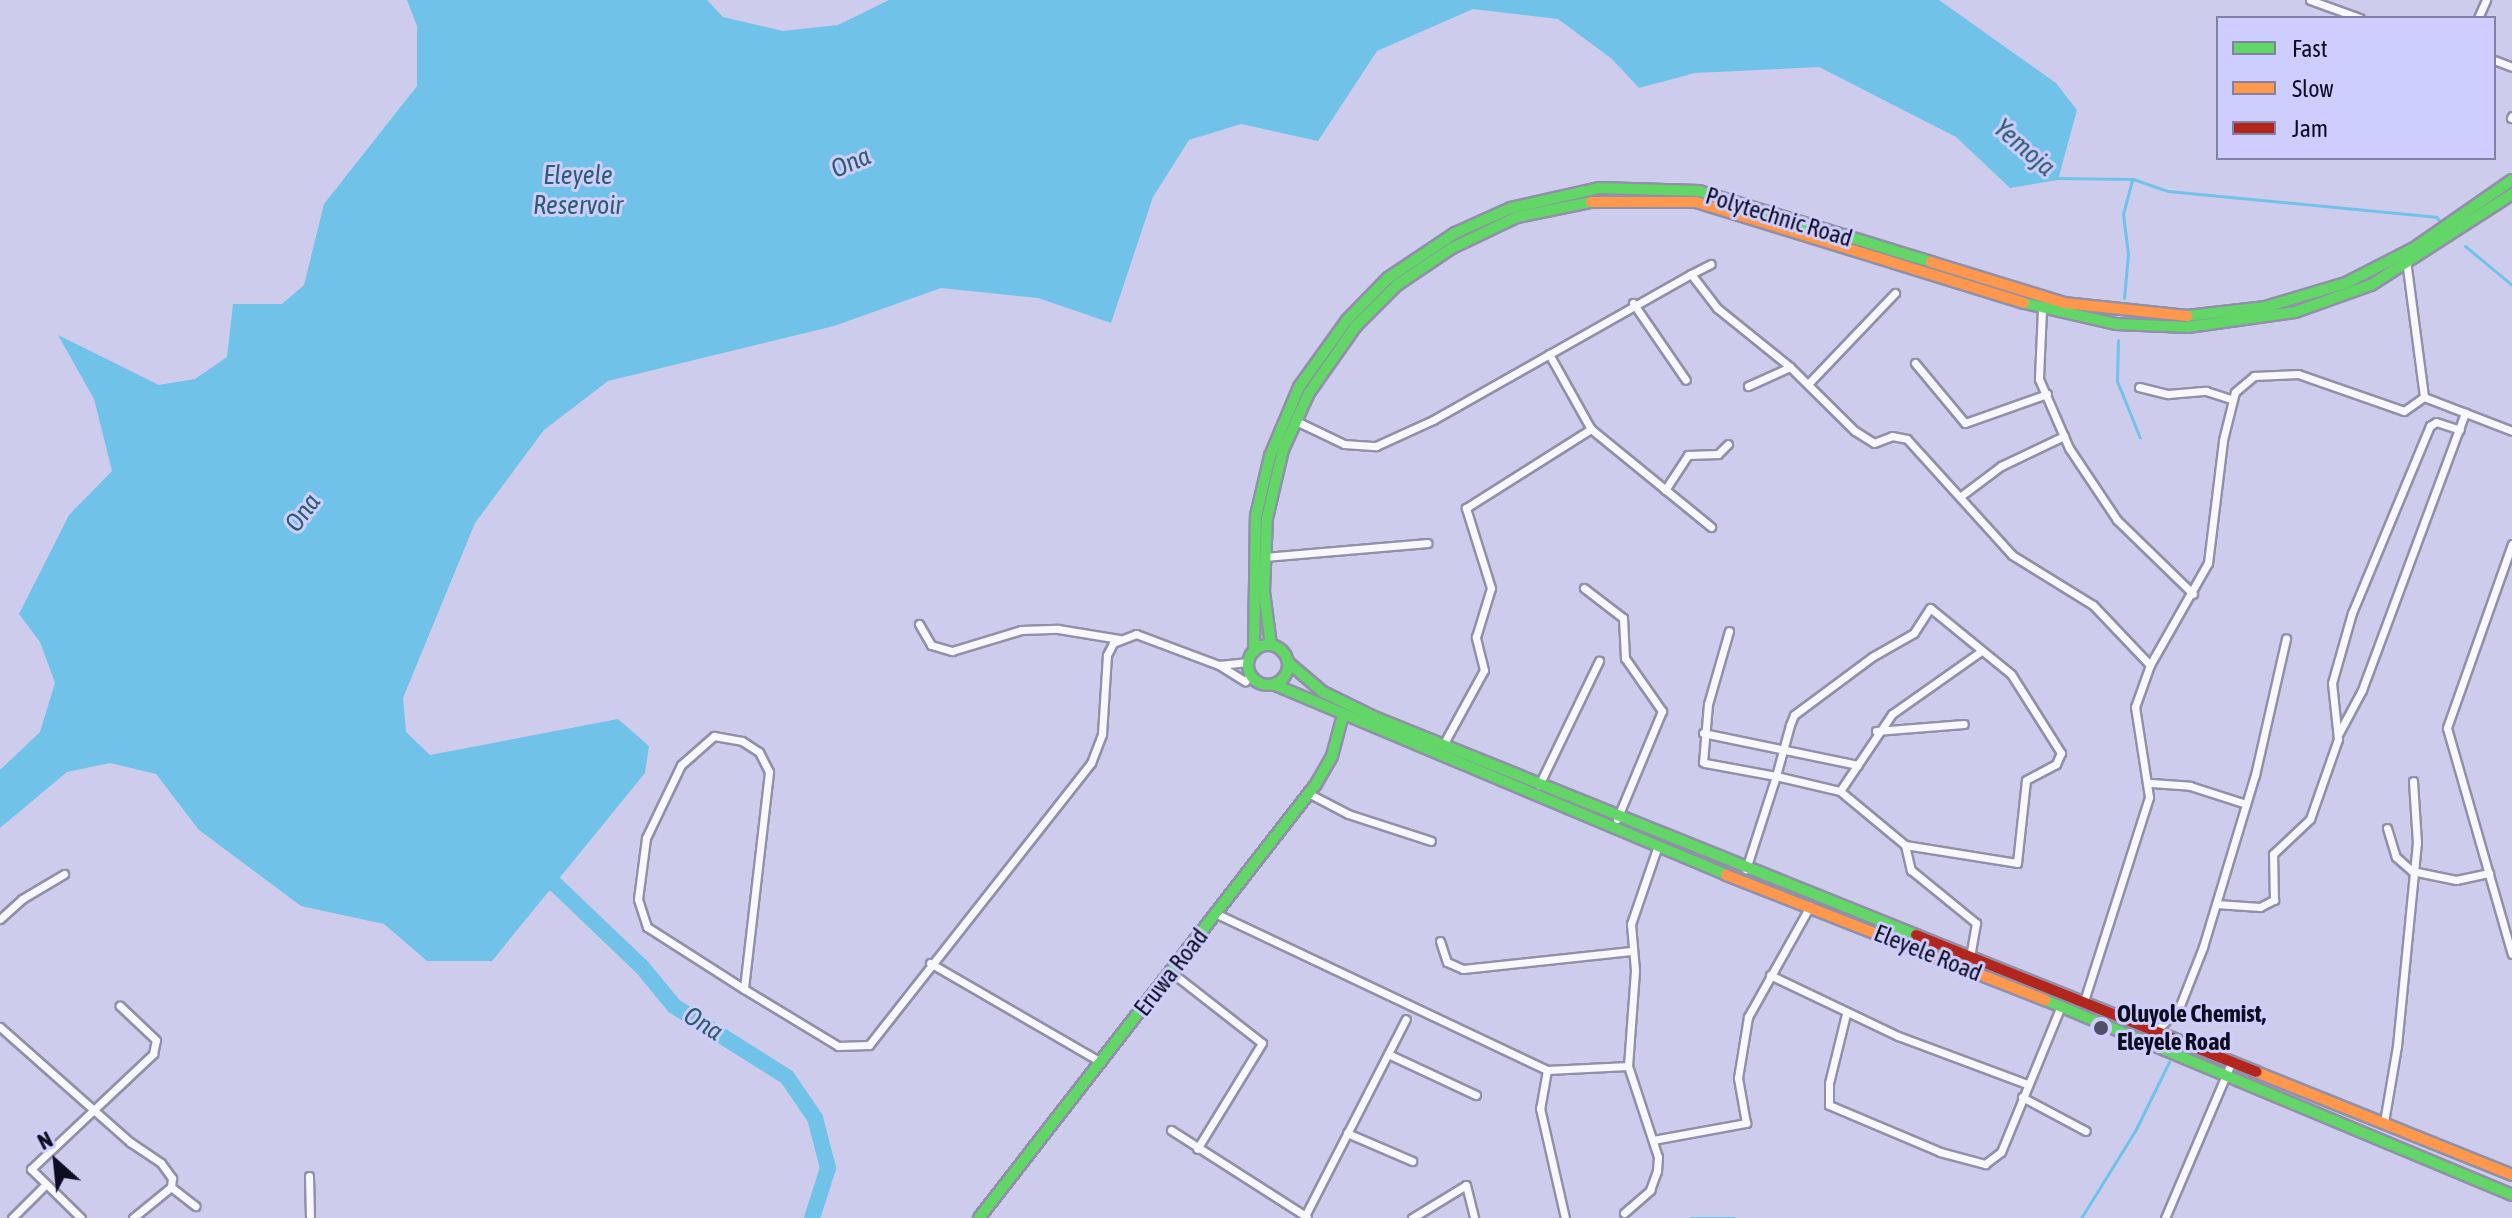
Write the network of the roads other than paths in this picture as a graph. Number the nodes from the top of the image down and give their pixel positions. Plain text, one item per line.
1 (2310, 0) edge
2 (2354, 16) edge
3 (2512, 180) edge
4 (2512, 194) edge
5 (2406, 260) junction
6 (1711, 264) dead end
7 (1691, 274) junction
8 (1895, 293) dead end
9 (1633, 303) junction
10 (2042, 309) junction
11 (1549, 354) junction
12 (1915, 363) dead end
13 (1790, 367) junction
14 (1686, 380) dead end
15 (1808, 384) junction
16 (1748, 386) dead end
17 (2139, 387) dead end
18 (2047, 394) junction
19 (2424, 397) junction
20 (2231, 399) junction
21 (2465, 413) junction
22 (1295, 421) junction
23 (1591, 429) junction
24 (2460, 430) junction
25 (2512, 431) edge
26 (2064, 436) junction
27 (1728, 444) dead end
28 (1665, 490) junction
29 (1961, 496) junction
30 (1711, 527) dead end
31 (1427, 543) dead end
32 (2512, 545) edge
33 (1265, 557) junction
34 (1584, 588) dead end
35 (2193, 594) junction
36 (919, 624) dead end
37 (1729, 631) dead end
38 (2286, 638) dead end
39 (1119, 639) junction
40 (1271, 645) junction
41 (1980, 652) junction
42 (1253, 653) junction
43 (1599, 661) dead end
44 (1289, 663) junction
45 (1219, 665) junction
46 (2150, 665) junction
47 (1250, 676) junction
48 (1275, 685) junction
49 (1343, 715) junction
50 (1964, 724) dead end
51 (1876, 731) junction
52 (1703, 733) junction
53 (2339, 733) junction
54 (1443, 745) junction
55 (1783, 749) junction
56 (1461, 753) junction
57 (1456, 764) junction
58 (1858, 765) junction
59 (1497, 767) junction
60 (1776, 776) junction
61 (1491, 779) junction
62 (2413, 781) dead end
63 (2151, 783) junction
64 (1538, 786) junction
65 (1840, 791) junction
66 (1308, 793) junction
67 (2246, 804) junction
68 (1617, 819) junction
69 (2387, 828) dead end
70 (1431, 841) dead end
71 (1905, 845) junction
72 (1657, 848) junction
73 (1746, 869) junction
74 (2412, 871) junction
75 (2489, 873) junction
76 (64, 874) dead end
77 (2216, 904) junction
78 (1810, 906) junction
79 (1217, 914) junction
80 (0, 919) edge
81 (1440, 941) dead end
82 (1631, 951) junction
83 (2512, 954) edge
84 (1970, 956) junction
85 (930, 963) junction
86 (1171, 972) junction
87 (1770, 975) junction
88 (744, 989) junction
89 (2084, 1001) junction
90 (120, 1006) dead end
91 (2061, 1006) junction
92 (1846, 1014) junction
93 (1406, 1019) dead end
94 (0, 1027) edge
95 (2162, 1032) junction
96 (1388, 1054) junction
97 (2232, 1061) junction
98 (1101, 1062) junction
99 (1628, 1066) junction
100 (1547, 1070) junction
101 (2226, 1074) junction
102 (2027, 1084) junction
103 (1476, 1095) dead end
104 (2022, 1097) junction
105 (97, 1108) junction
106 (2384, 1122) junction
107 (1171, 1130) dead end
108 (2086, 1131) dead end
109 (1347, 1133) junction
110 (1653, 1140) junction
111 (1197, 1149) junction
112 (1412, 1161) dead end
113 (2512, 1175) edge
114 (309, 1176) dead end
115 (44, 1186) junction
116 (171, 1187) junction
117 (2512, 1195) edge
118 (195, 1206) dead end
119 (1624, 1213) dead end
120 (1306, 1217) edge
121 (12, 1218) edge
122 (81, 1218) edge
123 (133, 1218) edge
124 (310, 1218) edge
125 (979, 1218) edge
126 (1412, 1218) edge
127 (1474, 1218) edge
128 (1565, 1218) edge
129 (2165, 1218) edge

1 - 2 street
3 - 5 main road, Polytechnic Road
4 - 5 main road, Polytechnic Road
5 - 10 main road, Polytechnic Road
5 - 19 street
5 - 42 main road, Polytechnic Road
6 - 7 street
7 - 9 street
7 - 13 street
8 - 15 street
9 - 11 street
9 - 14 street
10 - 18 street
10 - 22 main road, Polytechnic Road
11 - 22 street
11 - 23 street
12 - 18 street
13 - 15 street
13 - 16 street
15 - 29 street
17 - 20 street
18 - 26 street
19 - 20 street
19 - 21 street
20 - 35 street
21 - 24 street
21 - 25 street
22 - 33 main road, Polytechnic Road
23 - 28 street
23 - 54 street
24 - 53 street
24 - 53 street
26 - 29 street
26 - 35 street
27 - 28 street
28 - 30 street
29 - 46 street
31 - 33 street
32 - 75 street
33 - 40 main road, Polytechnic Road
34 - 68 street
35 - 46 street
36 - 39 street
37 - 52 street
38 - 67 street
39 - 45 street
39 - 85 street
40 - 42 main road
40 - 44 main road
41 - 51 street
41 - 55 street
41 - 71 street
42 - 45 street
42 - 47 main road
43 - 64 street
44 - 48 main road
44 - 54 main road, Eleyele Road
45 - 47 street
46 - 63 street
47 - 48 main road
48 - 49 main road, Eleyele Road
49 - 57 main road, Eleyele Road
49 - 66 main road, Eruwa Road
50 - 51 street
51 - 58 street
52 - 55 street
52 - 60 street
53 - 77 street
54 - 56 main road, Eleyele Road
55 - 58 street
55 - 60 street
56 - 57 main road
56 - 59 main road, Eleyele Road
57 - 61 main road, Eleyele Road
58 - 65 street
59 - 61 main road
59 - 64 main road, Eleyele Road
60 - 65 street
60 - 73 street
61 - 72 main road, Eleyele Road
62 - 74 street
63 - 67 street
63 - 89 street
64 - 68 main road, Eleyele Road
65 - 71 street
66 - 70 street
66 - 79 main road, Eruwa Road
67 - 77 street
68 - 73 main road, Eleyele Road
69 - 74 street
71 - 84 street
72 - 78 main road, Eleyele Road
72 - 82 street
73 - 84 main road, Eleyele Road
74 - 75 street
74 - 106 street
75 - 83 street
76 - 80 street
77 - 95 street
78 - 87 street
78 - 91 main road, Eleyele Road
79 - 86 main road, Eruwa Road
79 - 100 street
81 - 82 street
82 - 99 street
84 - 89 main road, Eleyele Road
85 - 88 street
85 - 98 street
86 - 98 main road, Eruwa Road
86 - 111 street
87 - 92 street
87 - 110 street
88 - 88 street
89 - 95 main road, Eleyele Road
90 - 105 street
91 - 101 main road, Eleyele Road
91 - 102 street
92 - 102 street
92 - 104 street
93 - 96 street
94 - 105 street
95 - 97 main road, Eleyele Road
96 - 103 street
96 - 109 street
97 - 101 street
97 - 106 main road, Eleyele Road
98 - 125 main road, Eruwa Road
99 - 100 street
99 - 110 street
100 - 128 street
101 - 117 main road, Eleyele Road
101 - 129 street
102 - 104 street
104 - 108 street
105 - 115 street
105 - 116 street
106 - 113 main road, Eleyele Road
107 - 111 street
109 - 112 street
109 - 120 street
110 - 119 street
111 - 120 street
114 - 124 street
115 - 121 street
115 - 122 street
116 - 118 street
116 - 123 street
126 - 127 street

